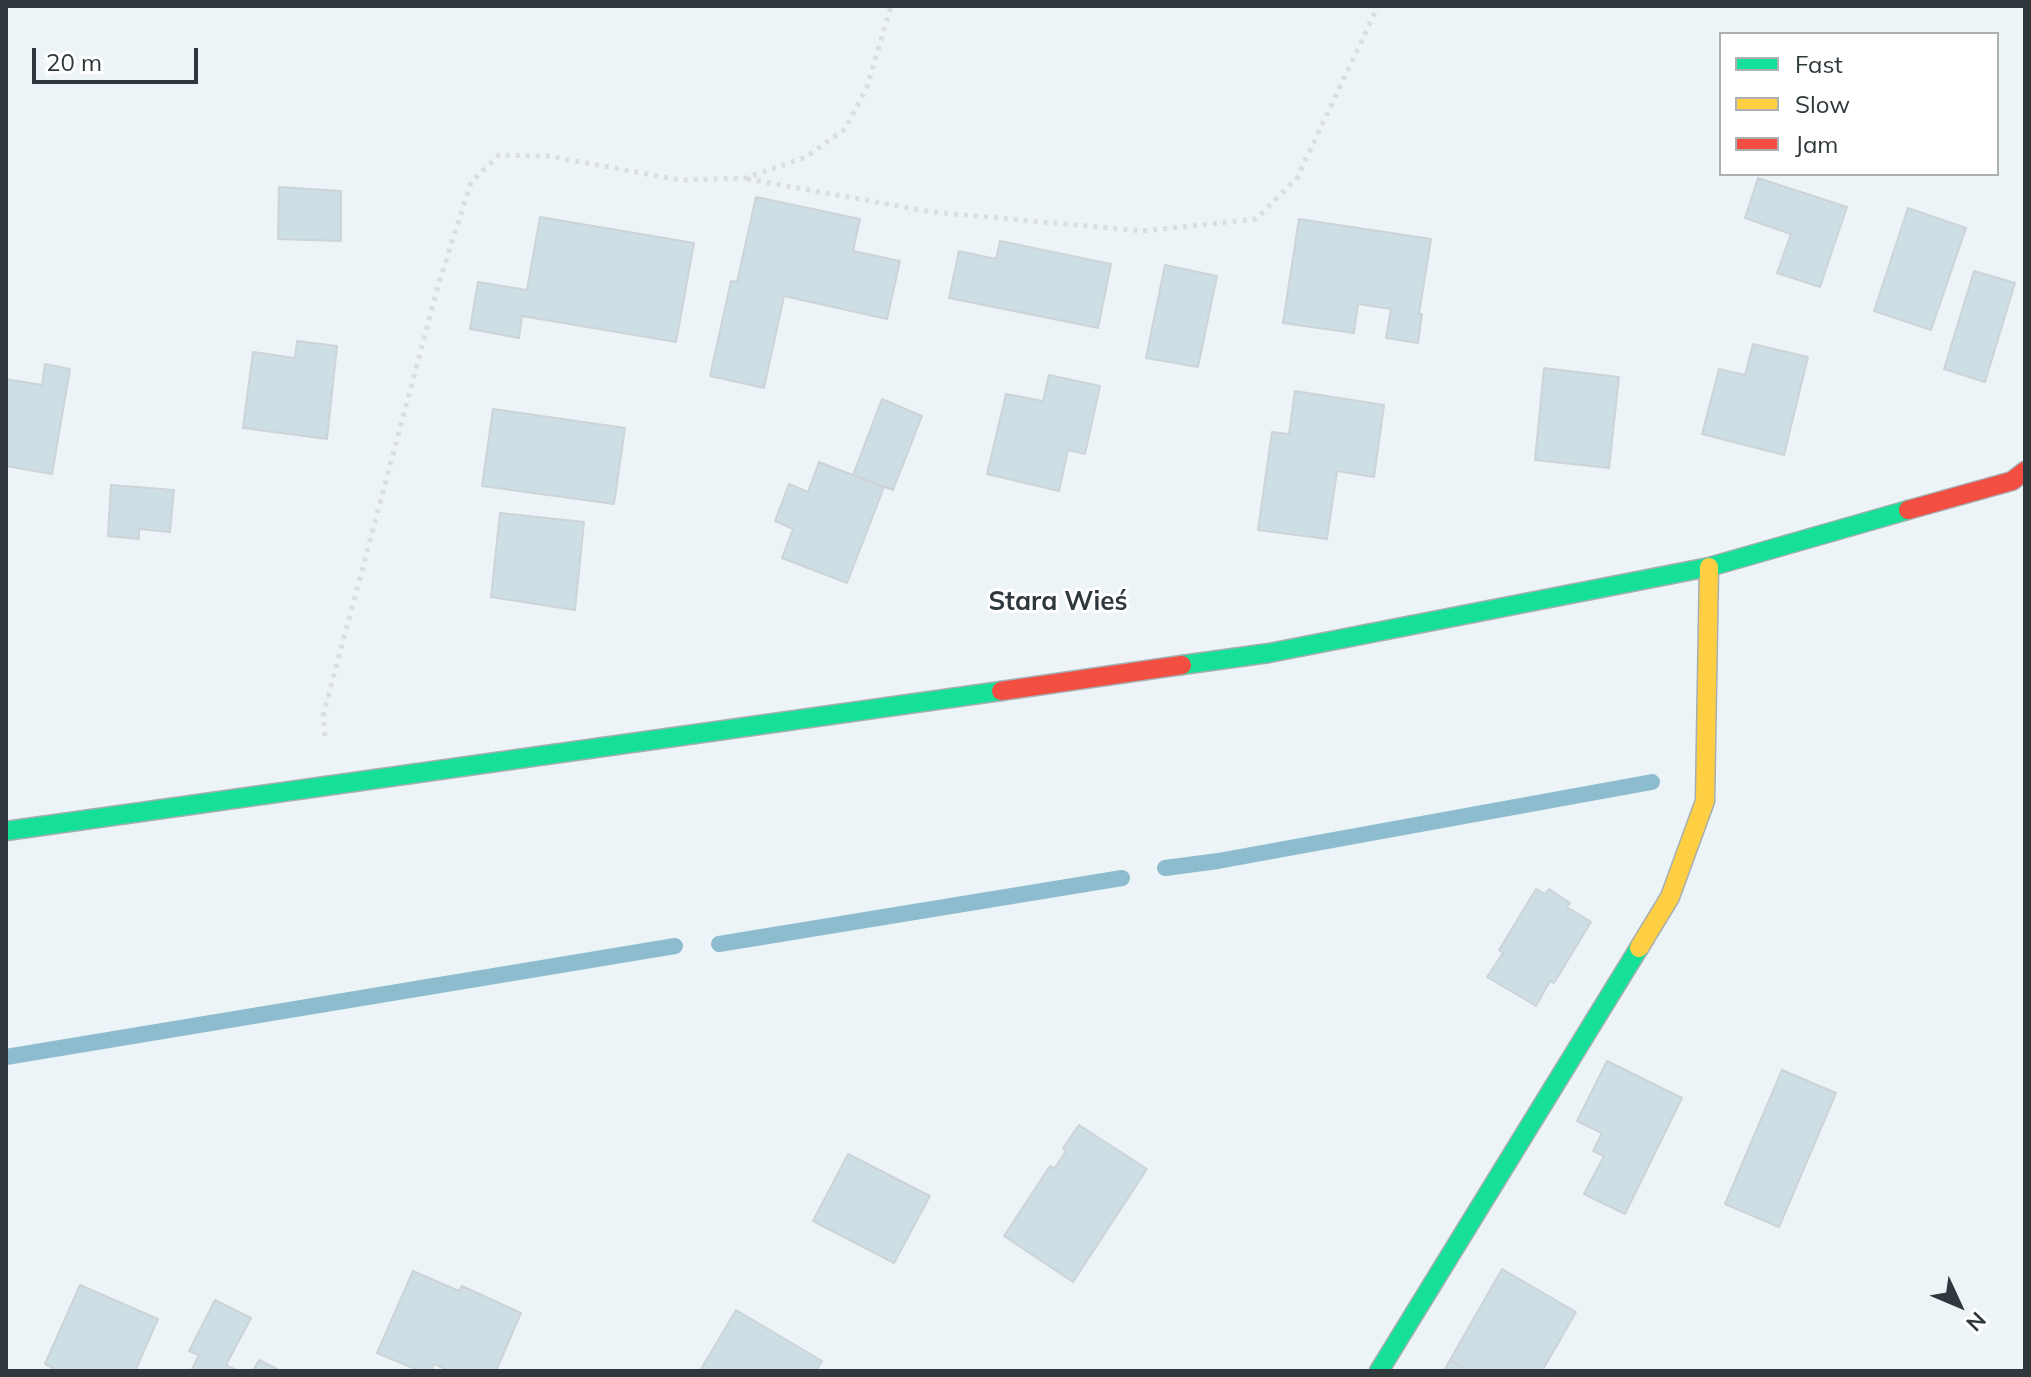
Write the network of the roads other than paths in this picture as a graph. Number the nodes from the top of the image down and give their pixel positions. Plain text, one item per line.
1 (2025, 471) edge
2 (1709, 567) junction
3 (6, 831) edge
4 (1379, 1371) edge

1 - 2 street
2 - 3 street
2 - 4 street

